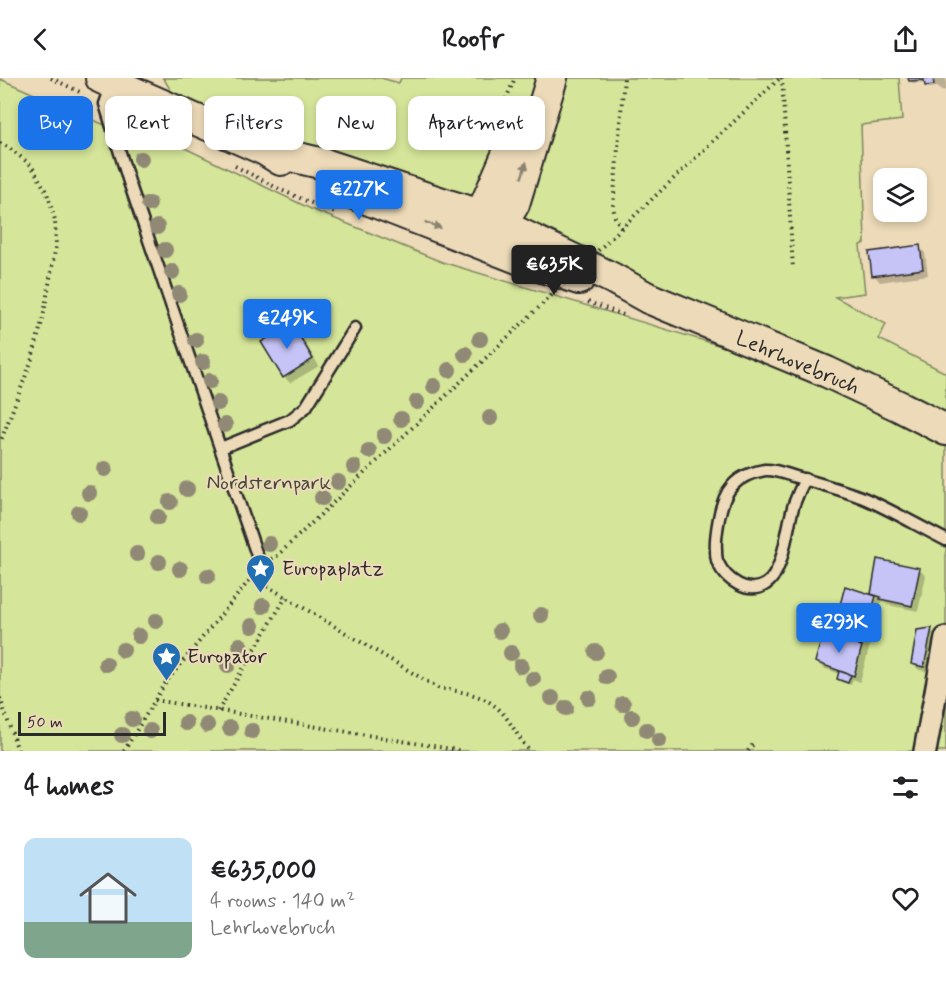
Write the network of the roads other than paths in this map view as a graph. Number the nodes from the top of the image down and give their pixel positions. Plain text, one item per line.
1 (541, 78) edge
2 (552, 78) edge
3 (106, 81) edge
4 (487, 227) junction
5 (355, 328) dead end
6 (946, 430) edge
7 (221, 448) junction
8 (805, 479) junction
9 (946, 540) edge
10 (260, 564) road end
11 (946, 638) edge
12 (925, 751) edge

1 - 4 street
4 -> 2 street
3 - 4 street, Lehrhovebruch
3 - 7 lane
4 - 6 street, Lehrhovebruch
5 - 7 lane
7 - 10 lane
8 - 8 lane
8 - 9 lane
11 - 12 street

